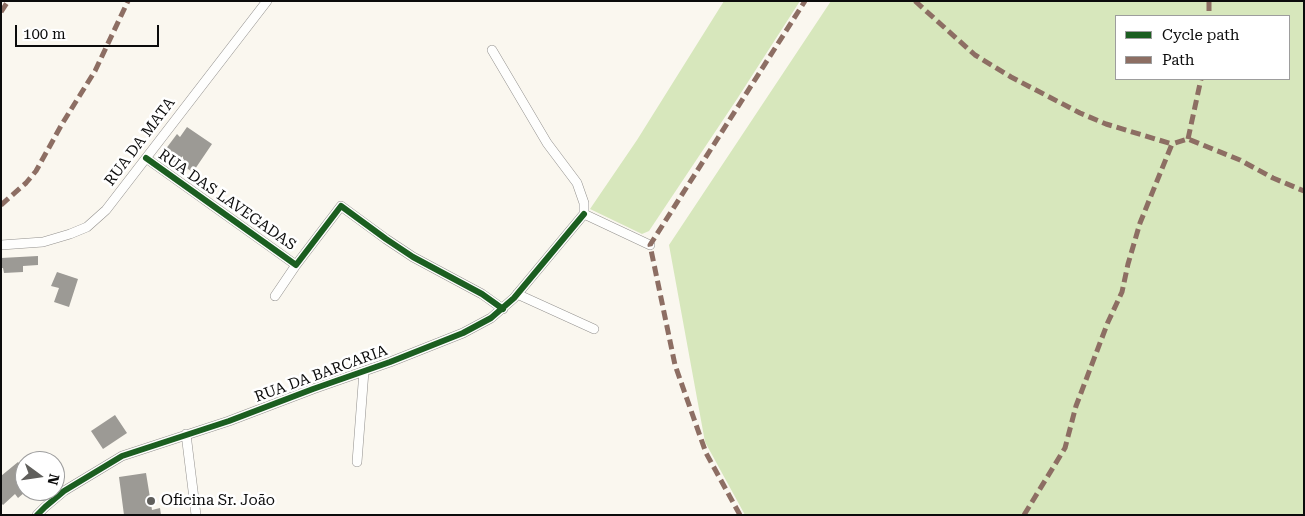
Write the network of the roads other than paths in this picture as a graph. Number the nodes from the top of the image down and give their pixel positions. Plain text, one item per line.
1 (267, 1) edge
2 (492, 50) dead end
3 (146, 158) junction
4 (584, 214) junction
5 (1, 245) edge
6 (650, 245) dead end
7 (296, 264) junction
8 (517, 294) junction
9 (275, 296) dead end
10 (503, 309) junction
11 (594, 329) dead end
12 (364, 371) junction
13 (186, 434) junction
14 (357, 462) dead end
15 (37, 515) edge
16 (196, 515) edge

1 - 3 street, RUA DA MATA
2 - 4 street
3 - 5 street, RUA DA MATA
3 - 7 street, RUA DAS LAVEGADAS
4 - 6 street
4 - 8 street, RUA DA BARCARIA
7 - 9 street
7 - 10 street, RUA DAS LAVEGADAS
8 - 10 street, RUA DA BARCARIA
8 - 11 street
10 - 12 street, RUA DA BARCARIA
12 - 13 street, RUA DA BARCARIA
12 - 14 street
13 - 15 street, RUA DA BARCARIA
13 - 16 street

